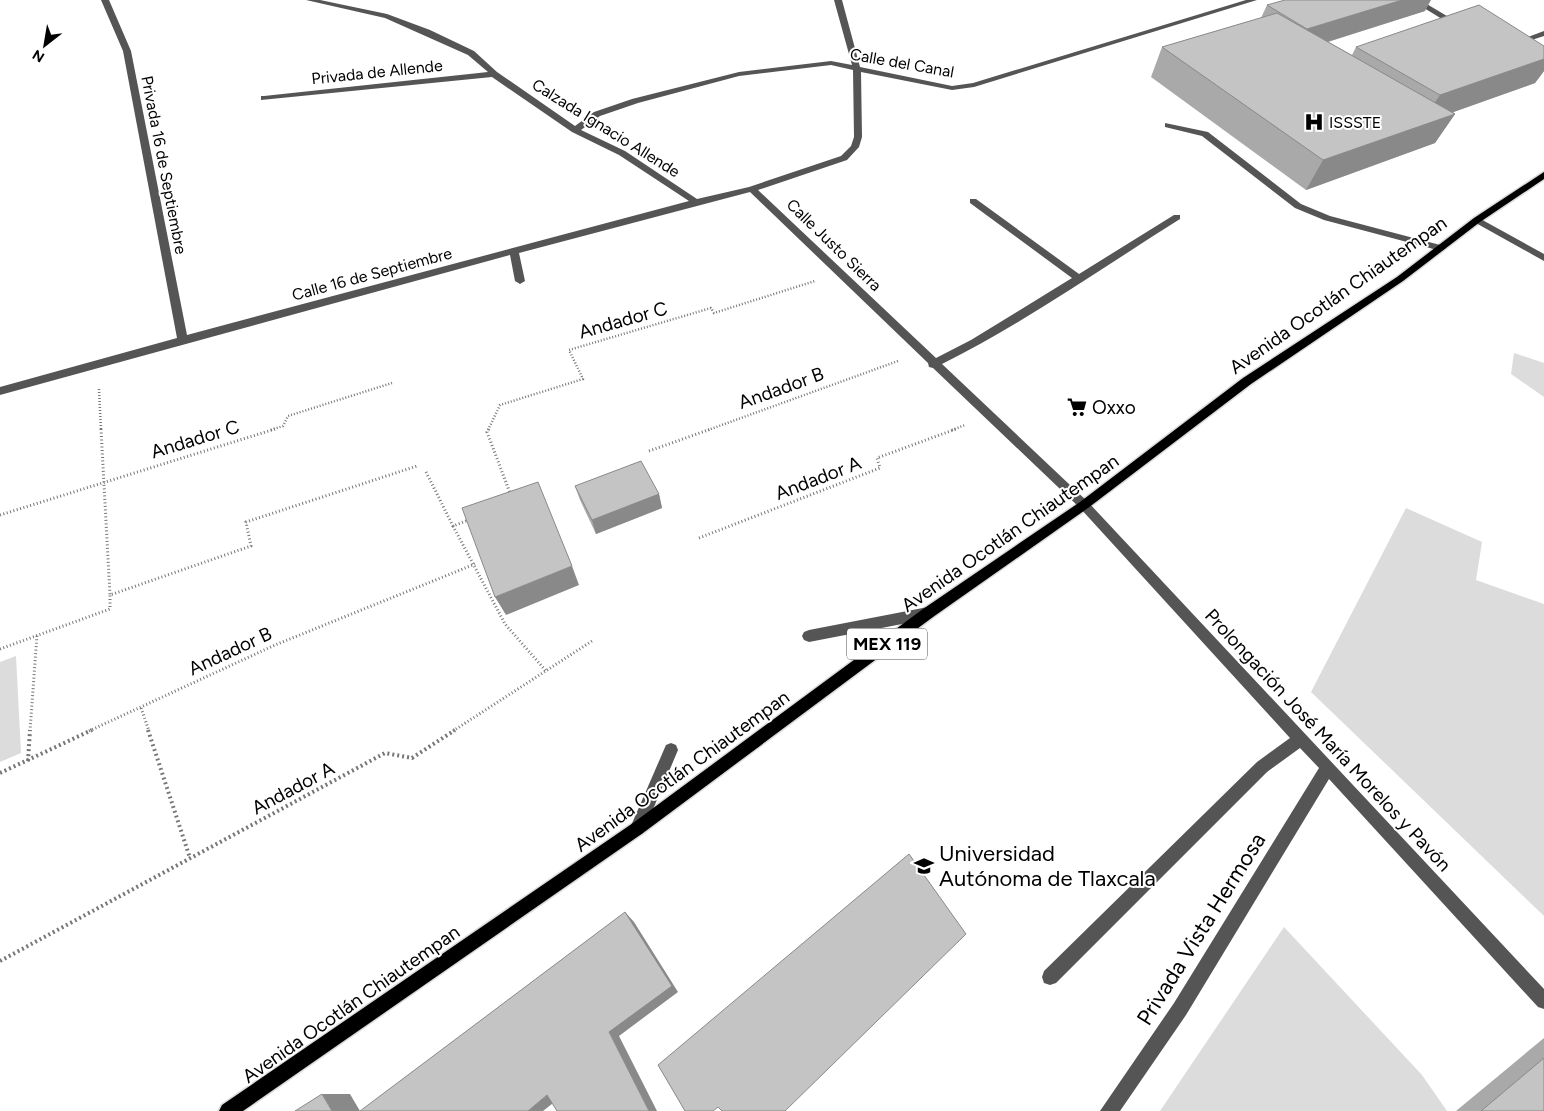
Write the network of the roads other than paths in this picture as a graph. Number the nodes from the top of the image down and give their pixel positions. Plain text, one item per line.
1 (105, 0) edge
2 (310, 0) edge
3 (838, 0) edge
4 (1253, 0) edge
5 (1415, 0) edge
6 (1467, 30) edge
7 (1544, 33) edge
8 (1509, 46) edge
9 (857, 70) junction
10 (494, 74) junction
11 (264, 98) dead end
12 (1168, 125) dead end
13 (575, 130) junction
14 (1544, 175) edge
15 (752, 189) junction
16 (973, 201) dead end
17 (696, 202) junction
18 (1177, 217) dead end
19 (1477, 220) junction
20 (1441, 248) junction
21 (514, 251) junction
22 (1544, 258) edge
23 (1080, 279) junction
24 (520, 281) dead end
25 (183, 340) junction
26 (934, 364) junction
27 (0, 391) edge
28 (1084, 506) junction
29 (928, 613) junction
30 (809, 636) dead end
31 (1300, 739) junction
32 (671, 750) dead end
33 (1327, 768) junction
34 (638, 828) junction
35 (1050, 977) dead end
36 (1544, 1001) edge
37 (228, 1111) edge
38 (1109, 1111) edge

1 - 25 street, Privada 16 de Septiembre
2 - 10 street, Calzada Ignacio Allende
3 - 9 street, Calle Justo Sierra
4 - 9 street, Calle del Canal
5 - 6 street
7 - 8 street
9 - 13 street, Calle del Canal
9 - 15 street, Calle Justo Sierra
10 - 11 street, Privada de Allende
10 - 13 street, Calzada Ignacio Allende
12 - 20 street
13 - 17 street, Calzada Ignacio Allende
14 - 19 main road, Avenida Ocotlán Chiautempan / MEX 119
15 - 17 street, Calle 16 de Septiembre
15 - 26 street, Calle Justo Sierra
16 - 23 street
17 - 21 street, Calle 16 de Septiembre
18 - 23 street
19 - 20 main road, Avenida Ocotlán Chiautempan / MEX 119
19 - 22 street
20 - 28 main road, Avenida Ocotlán Chiautempan / MEX 119
21 - 24 street
21 - 25 street, Calle 16 de Septiembre
23 - 26 street
25 - 27 street, Calle 16 de Septiembre
26 - 28 street, Calle Justo Sierra
28 - 29 main road, Avenida Ocotlán Chiautempan / MEX 119
28 - 31 street, Prolongación José María Morelos y Pavón
29 - 30 street
29 - 34 main road, Avenida Ocotlán Chiautempan / MEX 119
31 - 33 street, Prolongación José María Morelos y Pavón
31 - 35 street
32 - 34 street
33 - 36 street, Prolongación José María Morelos y Pavón
33 - 38 street, Privada Vista Hermosa
34 - 37 main road, Avenida Ocotlán Chiautempan / MEX 119

